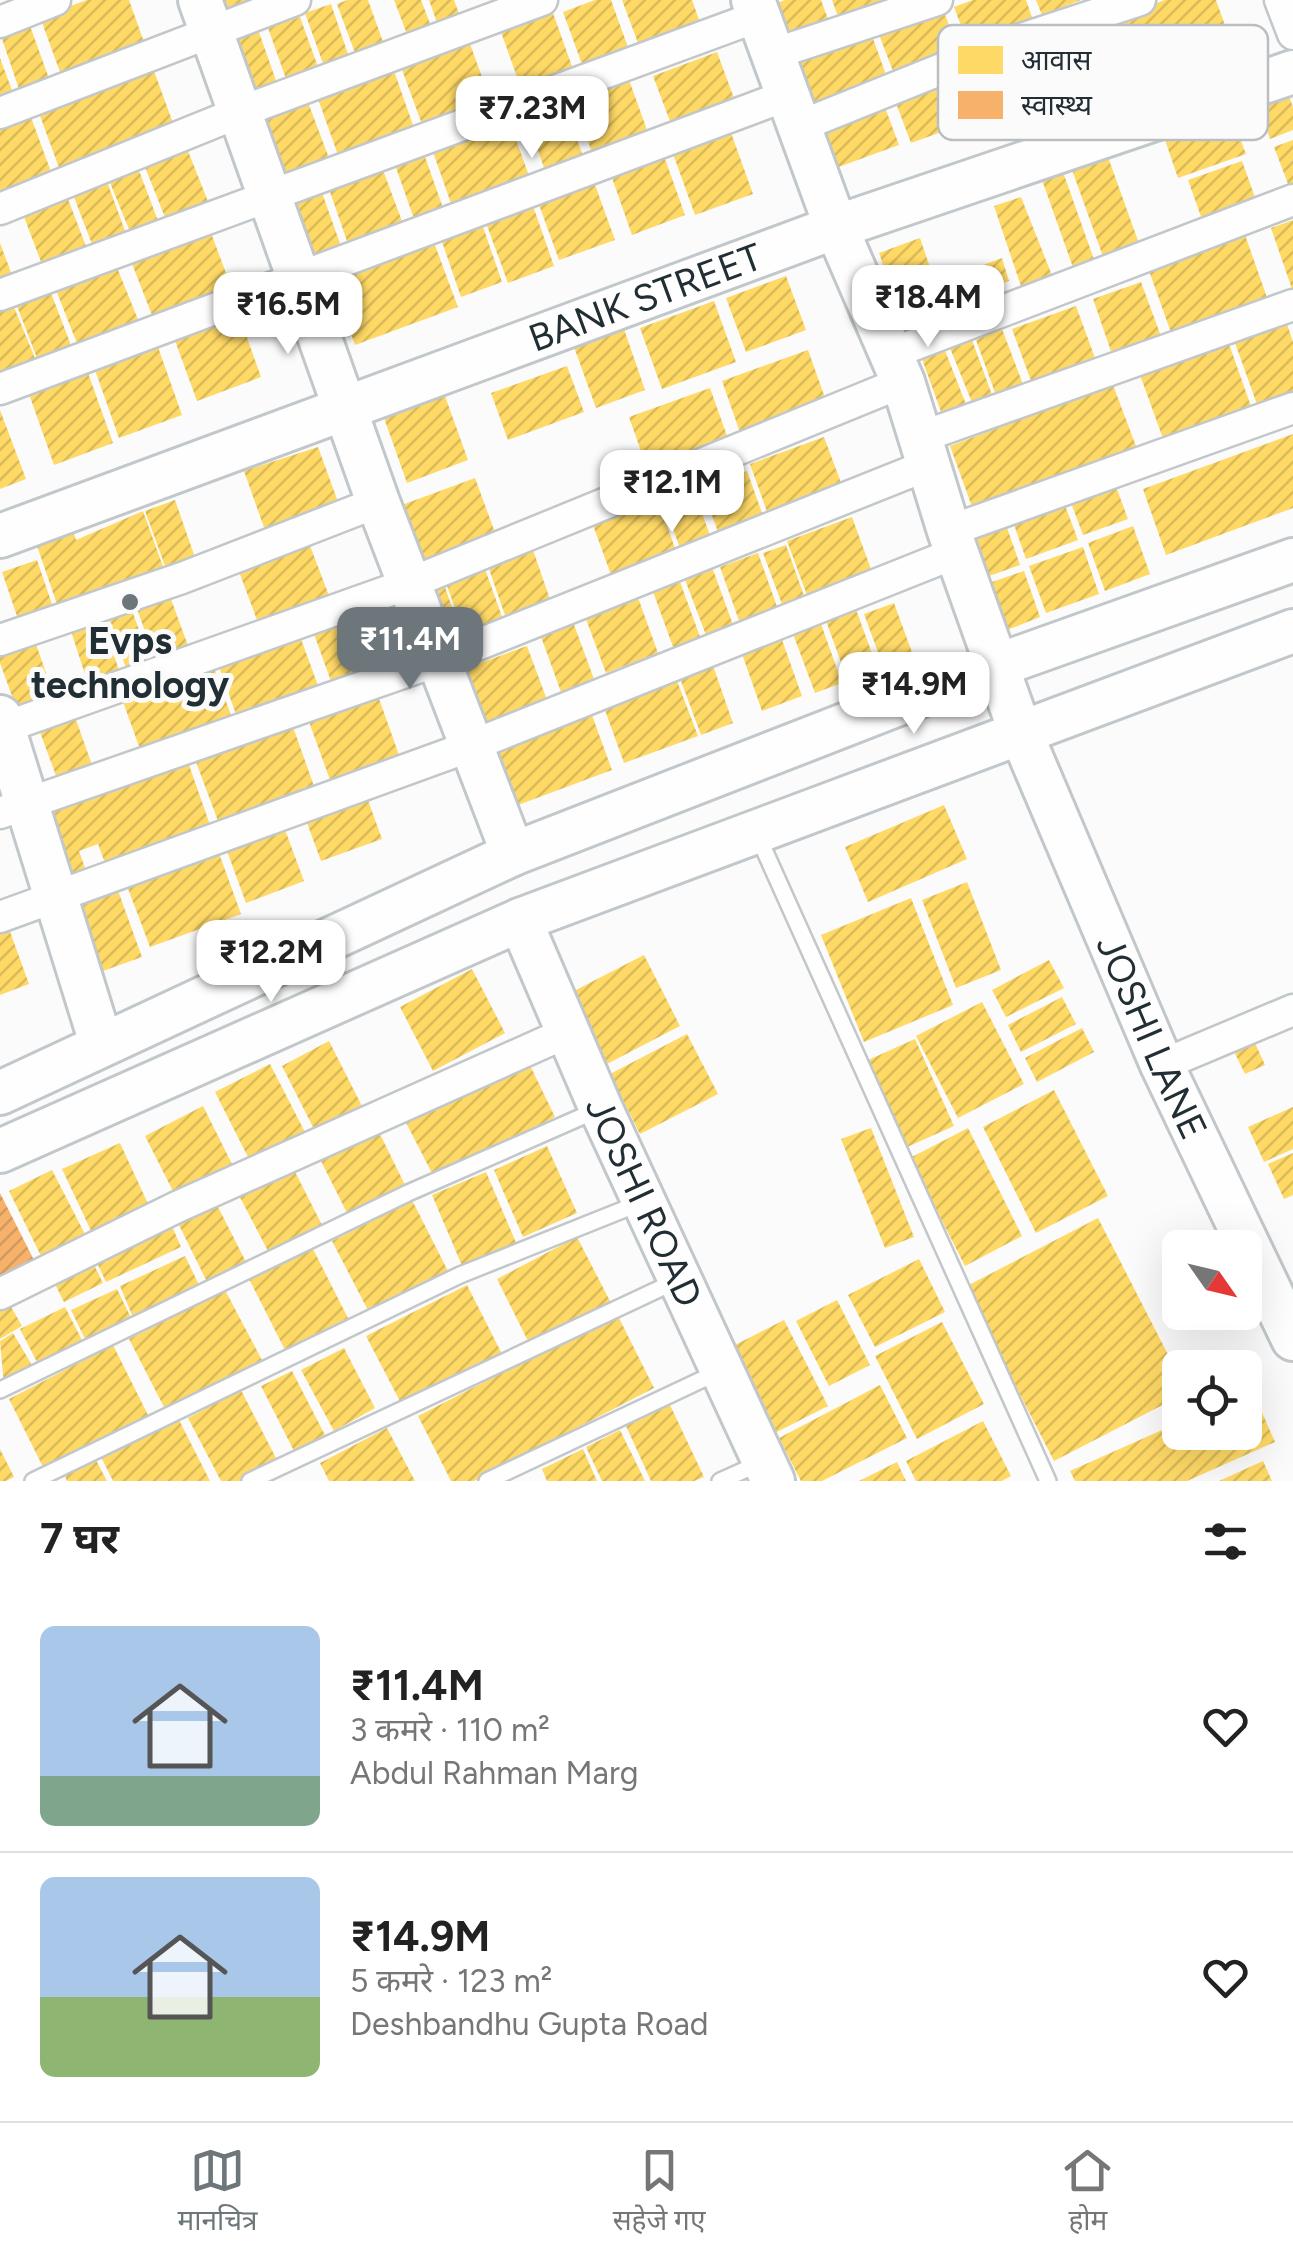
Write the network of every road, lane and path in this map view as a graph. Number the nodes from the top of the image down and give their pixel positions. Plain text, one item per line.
1 (55, 0) edge
2 (294, 0) edge
3 (542, 0) edge
4 (937, 0) edge
5 (1140, 0) edge
6 (1280, 0) edge
7 (205, 16) edge
8 (0, 22) edge
9 (762, 23) edge
10 (1064, 25) edge
11 (1293, 34) edge
12 (938, 66) edge
13 (1293, 72) edge
14 (1268, 80) edge
15 (794, 111) junction
16 (240, 112) junction
17 (0, 113) edge
18 (1093, 140) edge
19 (268, 192) junction
20 (1293, 200) edge
21 (0, 209) edge
22 (836, 227) junction
23 (297, 282) junction
24 (0, 294) edge
25 (1293, 305) edge
26 (896, 368) junction
27 (0, 389) edge
28 (346, 405) junction
29 (1293, 408) edge
30 (925, 451) junction
31 (378, 502) junction
32 (0, 536) edge
33 (953, 542) junction
34 (1293, 560) edge
35 (408, 584) junction
36 (1293, 631) edge
37 (0, 640) edge
38 (438, 661) junction
39 (996, 666) junction
40 (1, 725) edge
41 (1020, 730) junction
42 (468, 747) junction
43 (13, 808) edge
44 (755, 830) junction
45 (513, 854) junction
46 (57, 896) junction
47 (0, 917) edge
48 (520, 920) junction
49 (1293, 1010) edge
50 (568, 1032) junction
51 (101, 1043) junction
52 (1162, 1065) junction
53 (0, 1093) edge
54 (601, 1109) junction
55 (0, 1151) edge
56 (644, 1202) junction
57 (679, 1279) junction
58 (0, 1294) edge
59 (1293, 1339) edge
60 (722, 1370) junction
61 (0, 1390) edge
62 (768, 1471) edge
63 (33, 1481) edge
64 (250, 1481) edge
65 (487, 1481) edge
66 (720, 1481) edge
67 (1048, 1481) edge

1 - 8 street
2 - 7 street
3 - 16 street
4 - 9 street
5 - 10 street
6 - 11 street
7 - 16 street
7 - 17 street
9 - 15 street, JOSHI LANE
9 - 19 street
12 - 15 street
13 - 14 street, BANK STREET
15 - 22 street, JOSHI LANE
15 - 23 street
16 - 19 street
16 - 21 street
18 - 22 street, BANK STREET
19 - 23 street
19 - 24 street
20 - 26 street
22 - 26 street, JOSHI LANE
22 - 28 street, BANK STREET
23 - 27 street
23 - 28 street
25 - 30 street
26 - 30 street, JOSHI LANE
26 - 35 street
28 - 31 street
28 - 32 street, BANK STREET
29 - 33 street
30 - 33 street, JOSHI LANE
30 - 38 street
31 - 35 street
31 - 37 street
33 - 39 street, JOSHI LANE
33 - 42 street
34 - 39 street
35 - 38 street
35 - 40 street
36 - 41 street
38 - 42 street
38 - 43 street
39 - 41 street, JOSHI LANE
39 - 45 street
40 - 43 street
41 - 44 street
41 - 52 street, JOSHI LANE
42 - 45 street
42 - 46 street
43 - 46 street
44 - 48 street
44 - 67 lane
45 - 51 street
46 - 47 street
46 - 51 street
48 - 50 street, JOSHI ROAD
48 - 55 street
49 - 52 street
50 - 54 street, JOSHI ROAD
50 - 58 street
51 - 53 street
52 - 59 street, JOSHI LANE
54 - 56 street, JOSHI ROAD
54 - 61 lane
56 - 57 street, JOSHI ROAD
56 - 63 lane
57 - 60 street, JOSHI ROAD
57 - 64 lane
60 - 62 street, JOSHI ROAD
60 - 65 lane
62 - 66 lane

